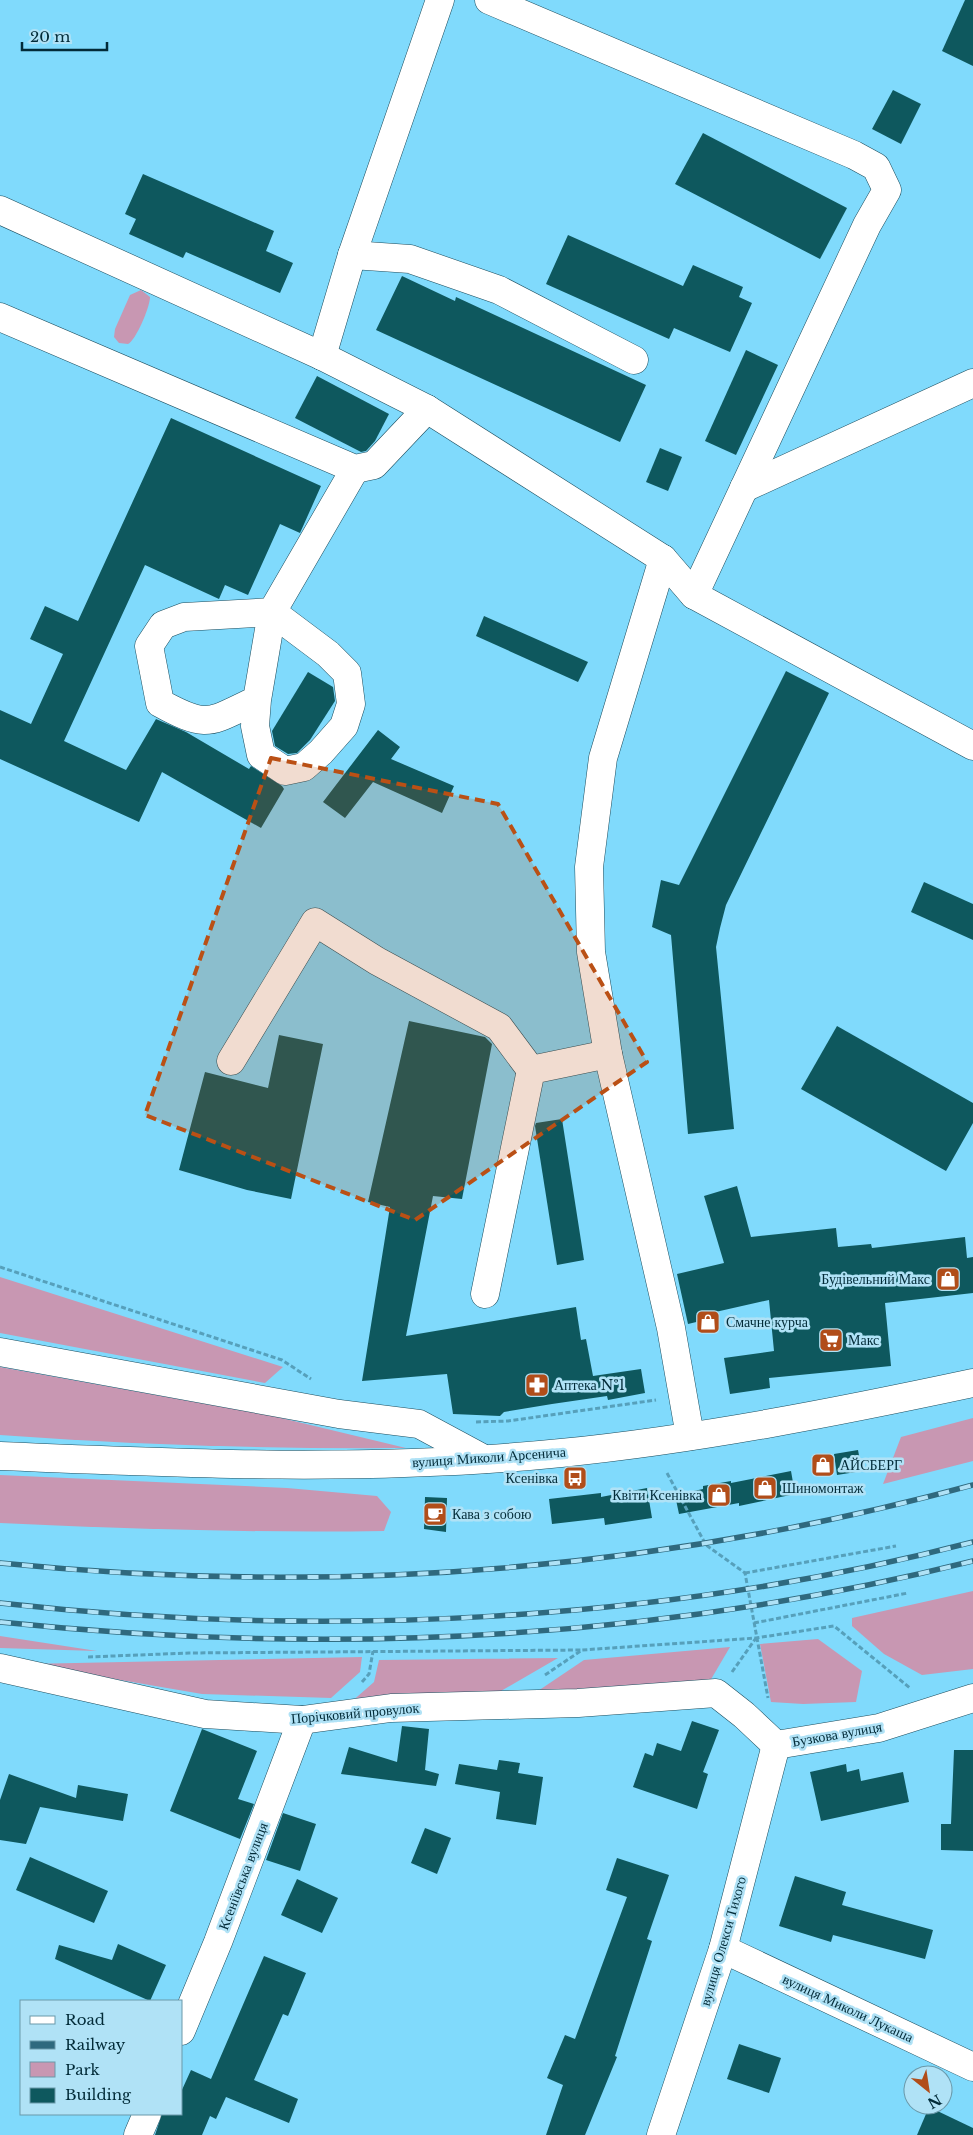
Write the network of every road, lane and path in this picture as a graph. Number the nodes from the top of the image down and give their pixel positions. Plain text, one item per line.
1 (440, 0) edge
2 (489, 0) edge
3 (0, 210) edge
4 (352, 255) junction
5 (0, 317) edge
6 (322, 356) junction
7 (634, 360) dead end
8 (973, 383) edge
9 (427, 409) junction
10 (355, 469) junction
11 (744, 488) junction
12 (663, 559) junction
13 (694, 595) junction
14 (272, 612) junction
15 (257, 700) junction
16 (973, 746) edge
17 (608, 1054) junction
18 (231, 1061) dead end
19 (531, 1070) junction
20 (0, 1267) edge
21 (484, 1294) dead end
22 (0, 1352) edge
23 (316, 1382) dead end
24 (973, 1383) edge
25 (684, 1392) junction
26 (469, 1421) dead end
27 (690, 1436) junction
28 (0, 1456) edge
29 (484, 1459) junction
30 (667, 1473) dead end
31 (896, 1546) dead end
32 (745, 1573) junction
33 (908, 1593) dead end
34 (754, 1623) junction
35 (756, 1638) junction
36 (582, 1650) junction
37 (80, 1657) dead end
38 (0, 1668) edge
39 (542, 1677) dead end
40 (716, 1693) junction
41 (973, 1698) edge
42 (936, 1710) junction
43 (302, 1720) junction
44 (776, 1745) junction
45 (723, 1949) junction
46 (182, 2029) edge
47 (973, 2067) edge
48 (147, 2115) edge
49 (138, 2135) edge
50 (661, 2135) edge

1 - 4 street
2 - 11 street
3 - 6 street
4 - 6 street
4 - 7 street
5 - 10 street
6 - 9 street
8 - 11 street
9 - 10 street
9 - 12 street
10 - 14 street
11 - 13 street
12 - 13 street
12 - 17 street
13 - 16 street
14 - 15 street
14 - 15 street
14 - 15 street
17 - 19 street
17 - 25 street
18 - 19 street
19 - 21 street
20 - 23 path
22 - 29 street
24 - 27 street, вулиця Миколи Арсенича
25 - 26 path
25 - 27 street
27 - 29 street, вулиця Миколи Арсенича
28 - 29 street, вулиця Миколи Арсенича
30 - 32 path
31 - 32 path
32 - 34 path
33 - 34 path
34 - 35 path
35 - 36 path
35 - 40 path
35 - 42 path
35 - 44 path
36 - 37 path
36 - 39 path
38 - 43 street, Порічковий провулок
40 - 43 street, Порічковий провулок
40 - 44 street, Бузкова вулиця
41 - 42 street, Бузкова вулиця
42 - 44 street, Бузкова вулиця
43 - 46 street, Ксеніївська вулиця
44 - 45 street, вулиця Олекси Тихого
45 - 47 street, вулиця Миколи Лукаша
45 - 50 street, вулиця Олекси Тихого
48 - 49 street

